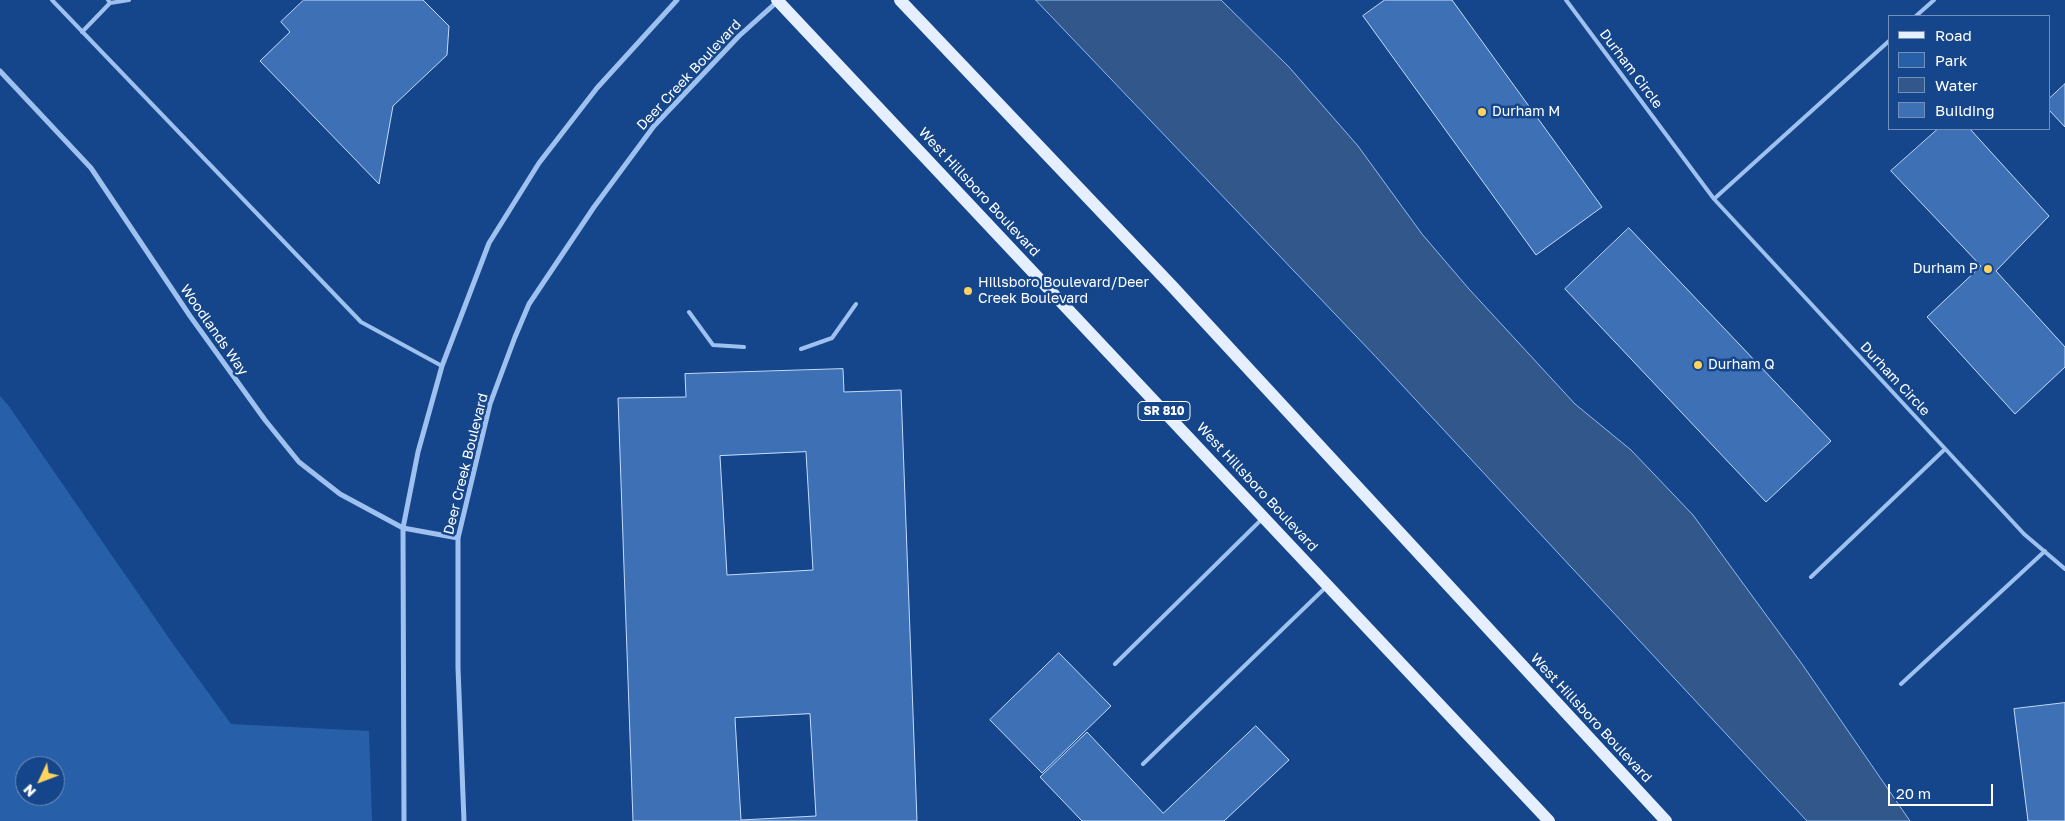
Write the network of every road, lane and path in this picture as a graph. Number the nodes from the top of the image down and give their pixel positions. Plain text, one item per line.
1 (52, 0) edge
2 (129, 0) edge
3 (677, 0) edge
4 (778, 0) edge
5 (900, 0) edge
6 (1566, 0) edge
7 (1934, 0) edge
8 (109, 1) edge
9 (1917, 15) edge
10 (82, 32) junction
11 (1888, 42) edge
12 (0, 71) edge
13 (1714, 199) junction
14 (856, 304) dead end
15 (690, 312) dead end
16 (744, 347) dead end
17 (801, 349) dead end
18 (442, 366) junction
19 (1945, 449) junction
20 (1264, 517) junction
21 (404, 528) junction
22 (458, 538) junction
23 (2045, 551) junction
24 (2065, 569) edge
25 (1811, 577) dead end
26 (1328, 586) junction
27 (1115, 664) dead end
28 (1901, 684) dead end
29 (1143, 764) dead end
30 (404, 821) edge
31 (464, 821) edge
32 (1549, 821) edge
33 (1666, 821) edge

1 - 10 lane
2 - 8 lane
3 - 18 street
4 - 20 main road, West Hillsboro Boulevard / SR 810
4 - 22 street, Deer Creek Boulevard
5 - 33 main road, West Hillsboro Boulevard
6 - 13 lane, Durham Circle
7 - 9 lane
8 - 10 lane
10 - 18 lane
11 - 13 lane
12 - 21 street, Woodlands Way
13 - 19 lane, Durham Circle
14 - 17 lane
15 - 16 lane
18 - 21 street
19 - 23 lane, Durham Circle
19 - 25 lane
20 - 26 main road, West Hillsboro Boulevard / SR 810
20 - 27 lane
21 - 22 street, Woodlands Way
21 - 30 street
22 - 31 street, Deer Creek Boulevard
23 - 24 lane, Durham Circle
23 - 28 lane
26 - 29 lane
26 - 32 main road, West Hillsboro Boulevard / SR 810

